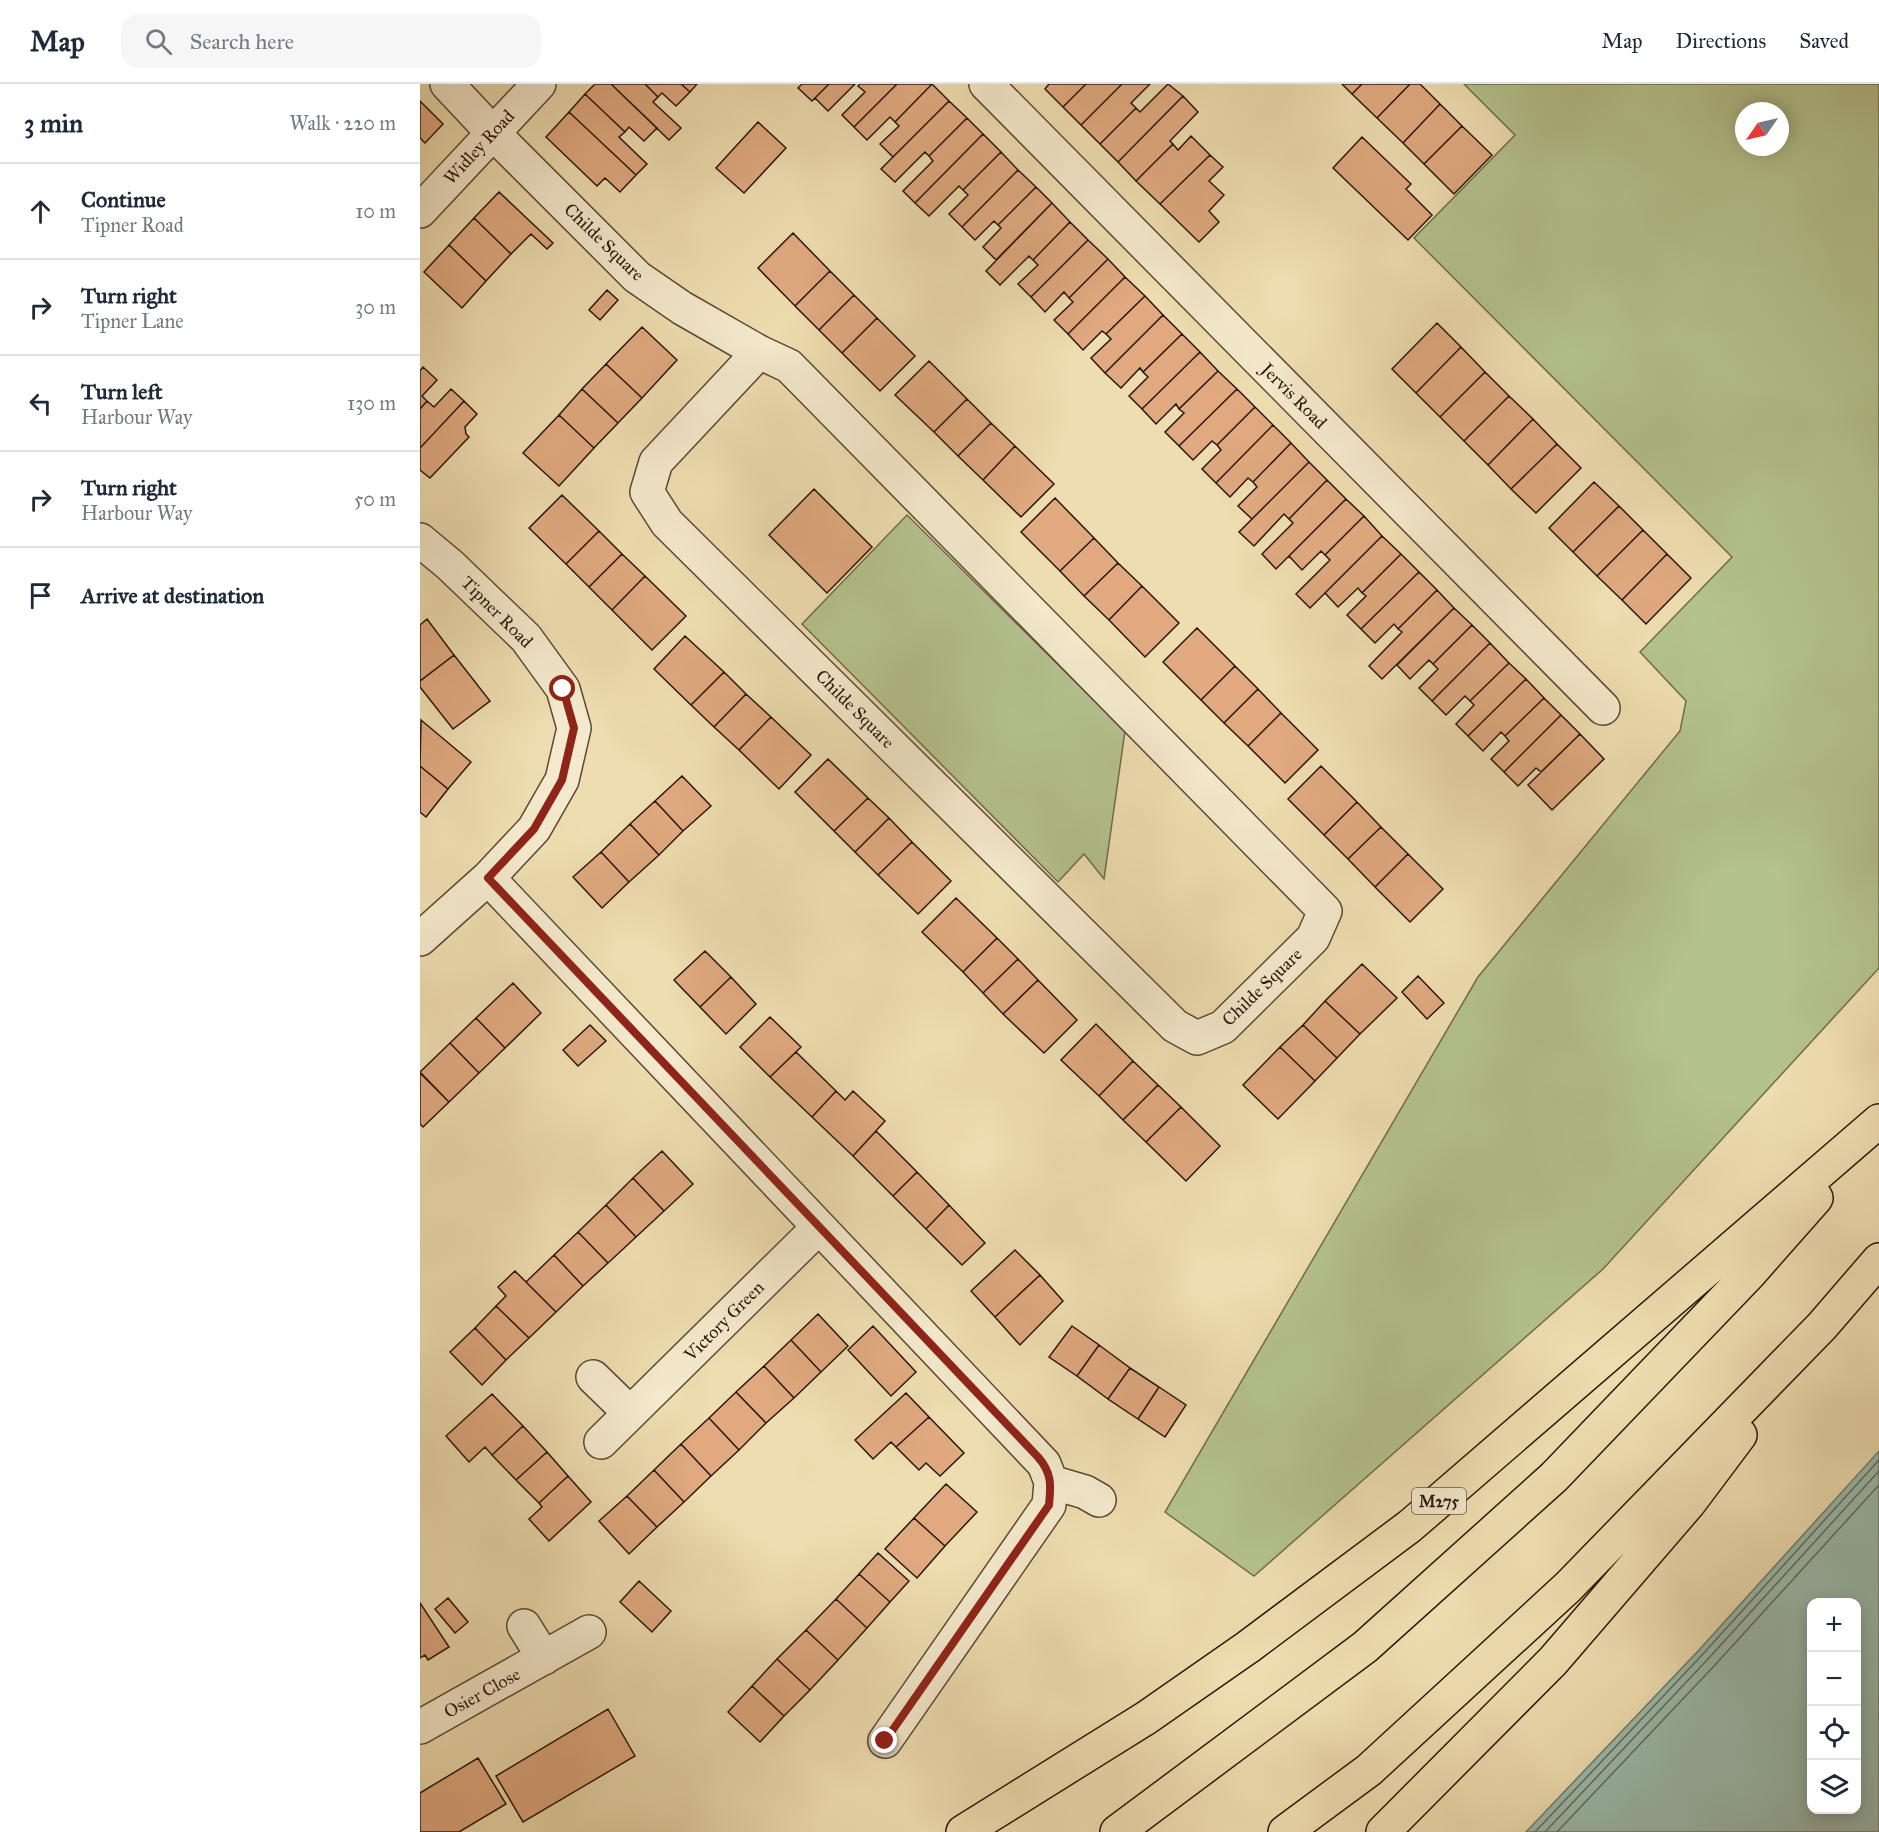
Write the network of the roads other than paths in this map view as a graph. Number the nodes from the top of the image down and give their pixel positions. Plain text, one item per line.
1 (447, 84) edge
2 (539, 84) edge
3 (986, 84) edge
4 (493, 133) junction
5 (420, 211) edge
6 (759, 352) junction
7 (420, 540) edge
8 (1603, 708) dead end
9 (488, 878) junction
10 (420, 939) edge
11 (1879, 1121) edge
12 (1879, 1126) edge
13 (818, 1228) junction
14 (1879, 1260) edge
15 (1822, 1326) junction
16 (593, 1377) dead end
17 (630, 1413) junction
18 (601, 1442) dead end
19 (1052, 1482) junction
20 (1099, 1500) dead end
21 (524, 1626) dead end
22 (589, 1632) dead end
23 (544, 1658) junction
24 (420, 1727) edge
25 (885, 1741) dead end
26 (963, 1832) edge
27 (1117, 1832) edge
28 (1285, 1832) edge
29 (1383, 1832) edge

1 - 4 street, Childe Square
2 - 4 street, Widley Road
3 - 8 street, Jervis Road
4 - 5 street, Widley Road
4 - 6 street, Childe Square
6 - 6 street, Childe Square
7 - 9 street, Tipner Road
9 - 10 street
9 - 13 street
11 - 26 highway, M275
12 - 27 highway
13 - 17 street, Victory Green
13 - 19 street
14 - 15 highway
15 - 28 highway
15 - 29 highway
16 - 17 street
17 - 18 street, Victory Green
19 - 20 street
19 - 25 street
21 - 23 street
22 - 23 street, Osier Close
23 - 24 street, Osier Close

